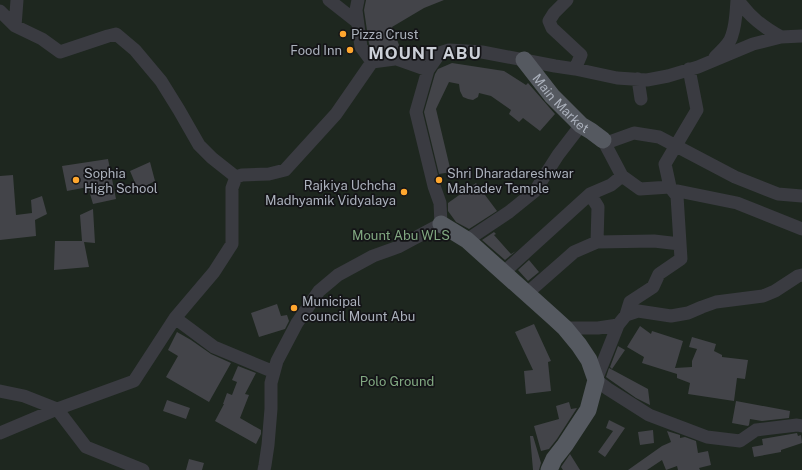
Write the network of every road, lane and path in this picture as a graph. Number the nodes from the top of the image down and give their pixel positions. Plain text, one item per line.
1 (17, 0) edge
2 (329, 0) edge
3 (358, 0) edge
4 (567, 0) edge
5 (737, 0) edge
6 (0, 11) edge
7 (357, 22) junction
8 (15, 26) junction
9 (802, 36) edge
10 (781, 37) junction
11 (440, 52) junction
12 (396, 59) junction
13 (524, 60) junction
14 (372, 62) junction
15 (710, 62) junction
16 (575, 69) junction
17 (689, 69) junction
18 (428, 70) junction
19 (638, 79) junction
20 (641, 100) dead end
21 (581, 125) junction
22 (603, 140) junction
23 (676, 145) junction
24 (622, 176) junction
25 (236, 177) junction
26 (671, 189) junction
27 (590, 194) junction
28 (802, 196) edge
29 (441, 224) junction
30 (802, 229) edge
31 (467, 240) junction
32 (597, 242) junction
33 (680, 244) junction
34 (503, 273) junction
35 (802, 275) edge
36 (528, 296) junction
37 (175, 318) junction
38 (622, 320) junction
39 (565, 328) junction
40 (274, 372) junction
41 (596, 380) junction
42 (0, 391) edge
43 (57, 409) junction
44 (802, 426) edge
45 (0, 433) edge
46 (143, 470) edge
47 (264, 470) edge
48 (549, 470) edge

1 - 8 street
2 - 7 street
3 - 7 street
4 - 16 street
5 - 10 street
5 - 15 street
6 - 8 street
7 - 14 street
8 - 25 street
9 - 10 street
10 - 15 street
11 - 12 street
11 - 13 street
11 - 18 street
12 - 14 street
12 - 18 street
13 - 16 street
13 - 21 main road, Main Market
14 - 25 street
15 - 17 street
16 - 19 street
17 - 19 street
17 - 23 street
18 - 29 street
19 - 20 street
21 - 22 main road, Main Market
21 - 31 street
22 - 23 street
22 - 24 street
23 - 26 street
23 - 28 street
24 - 26 street
24 - 27 street
25 - 37 street
26 - 30 street
26 - 33 street
27 - 32 street
27 - 34 street
29 - 31 main road
29 - 40 street
31 - 34 main road
32 - 33 street
32 - 36 street
33 - 38 street
34 - 36 main road
35 - 38 street
36 - 39 main road
37 - 40 street
37 - 43 street
38 - 39 street
38 - 41 street
39 - 41 main road
40 - 47 street
41 - 44 street
41 - 48 main road
42 - 43 street
43 - 45 street
43 - 46 street

